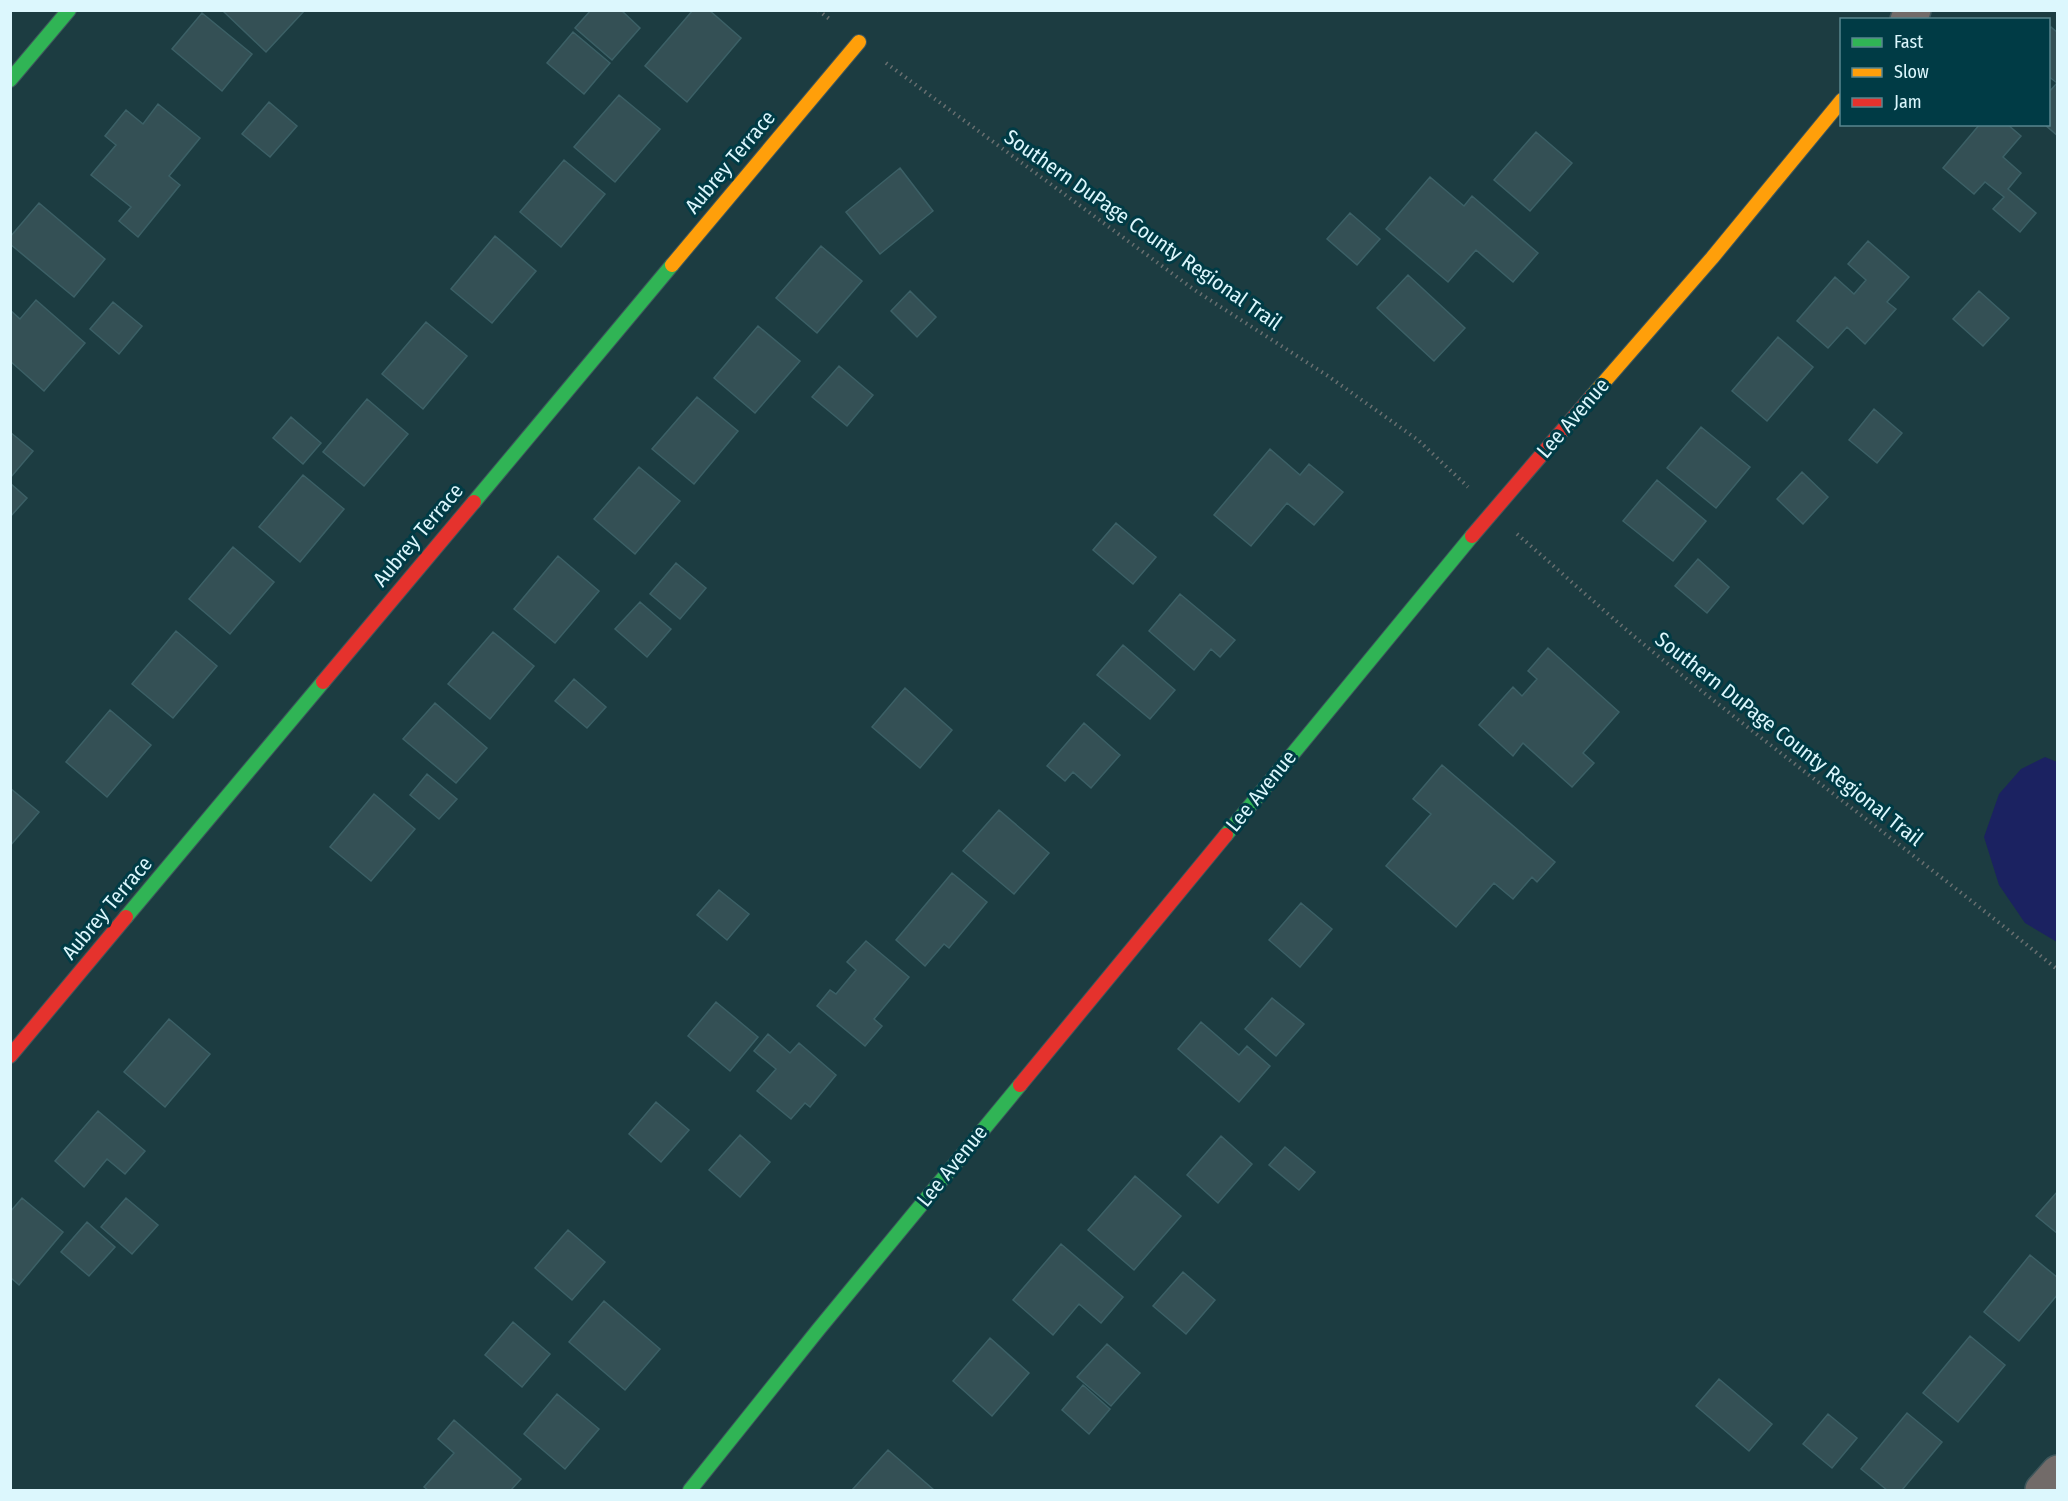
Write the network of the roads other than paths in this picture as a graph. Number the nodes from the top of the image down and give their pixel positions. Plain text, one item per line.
1 (69, 10) edge
2 (859, 42) road end
3 (10, 80) edge
4 (1840, 102) edge
5 (10, 1056) edge
6 (2058, 1472) edge
7 (690, 1491) edge
8 (2042, 1491) edge

1 - 3 street
2 - 5 street, Aubrey Terrace
4 - 7 street, Lee Avenue
6 - 8 street

